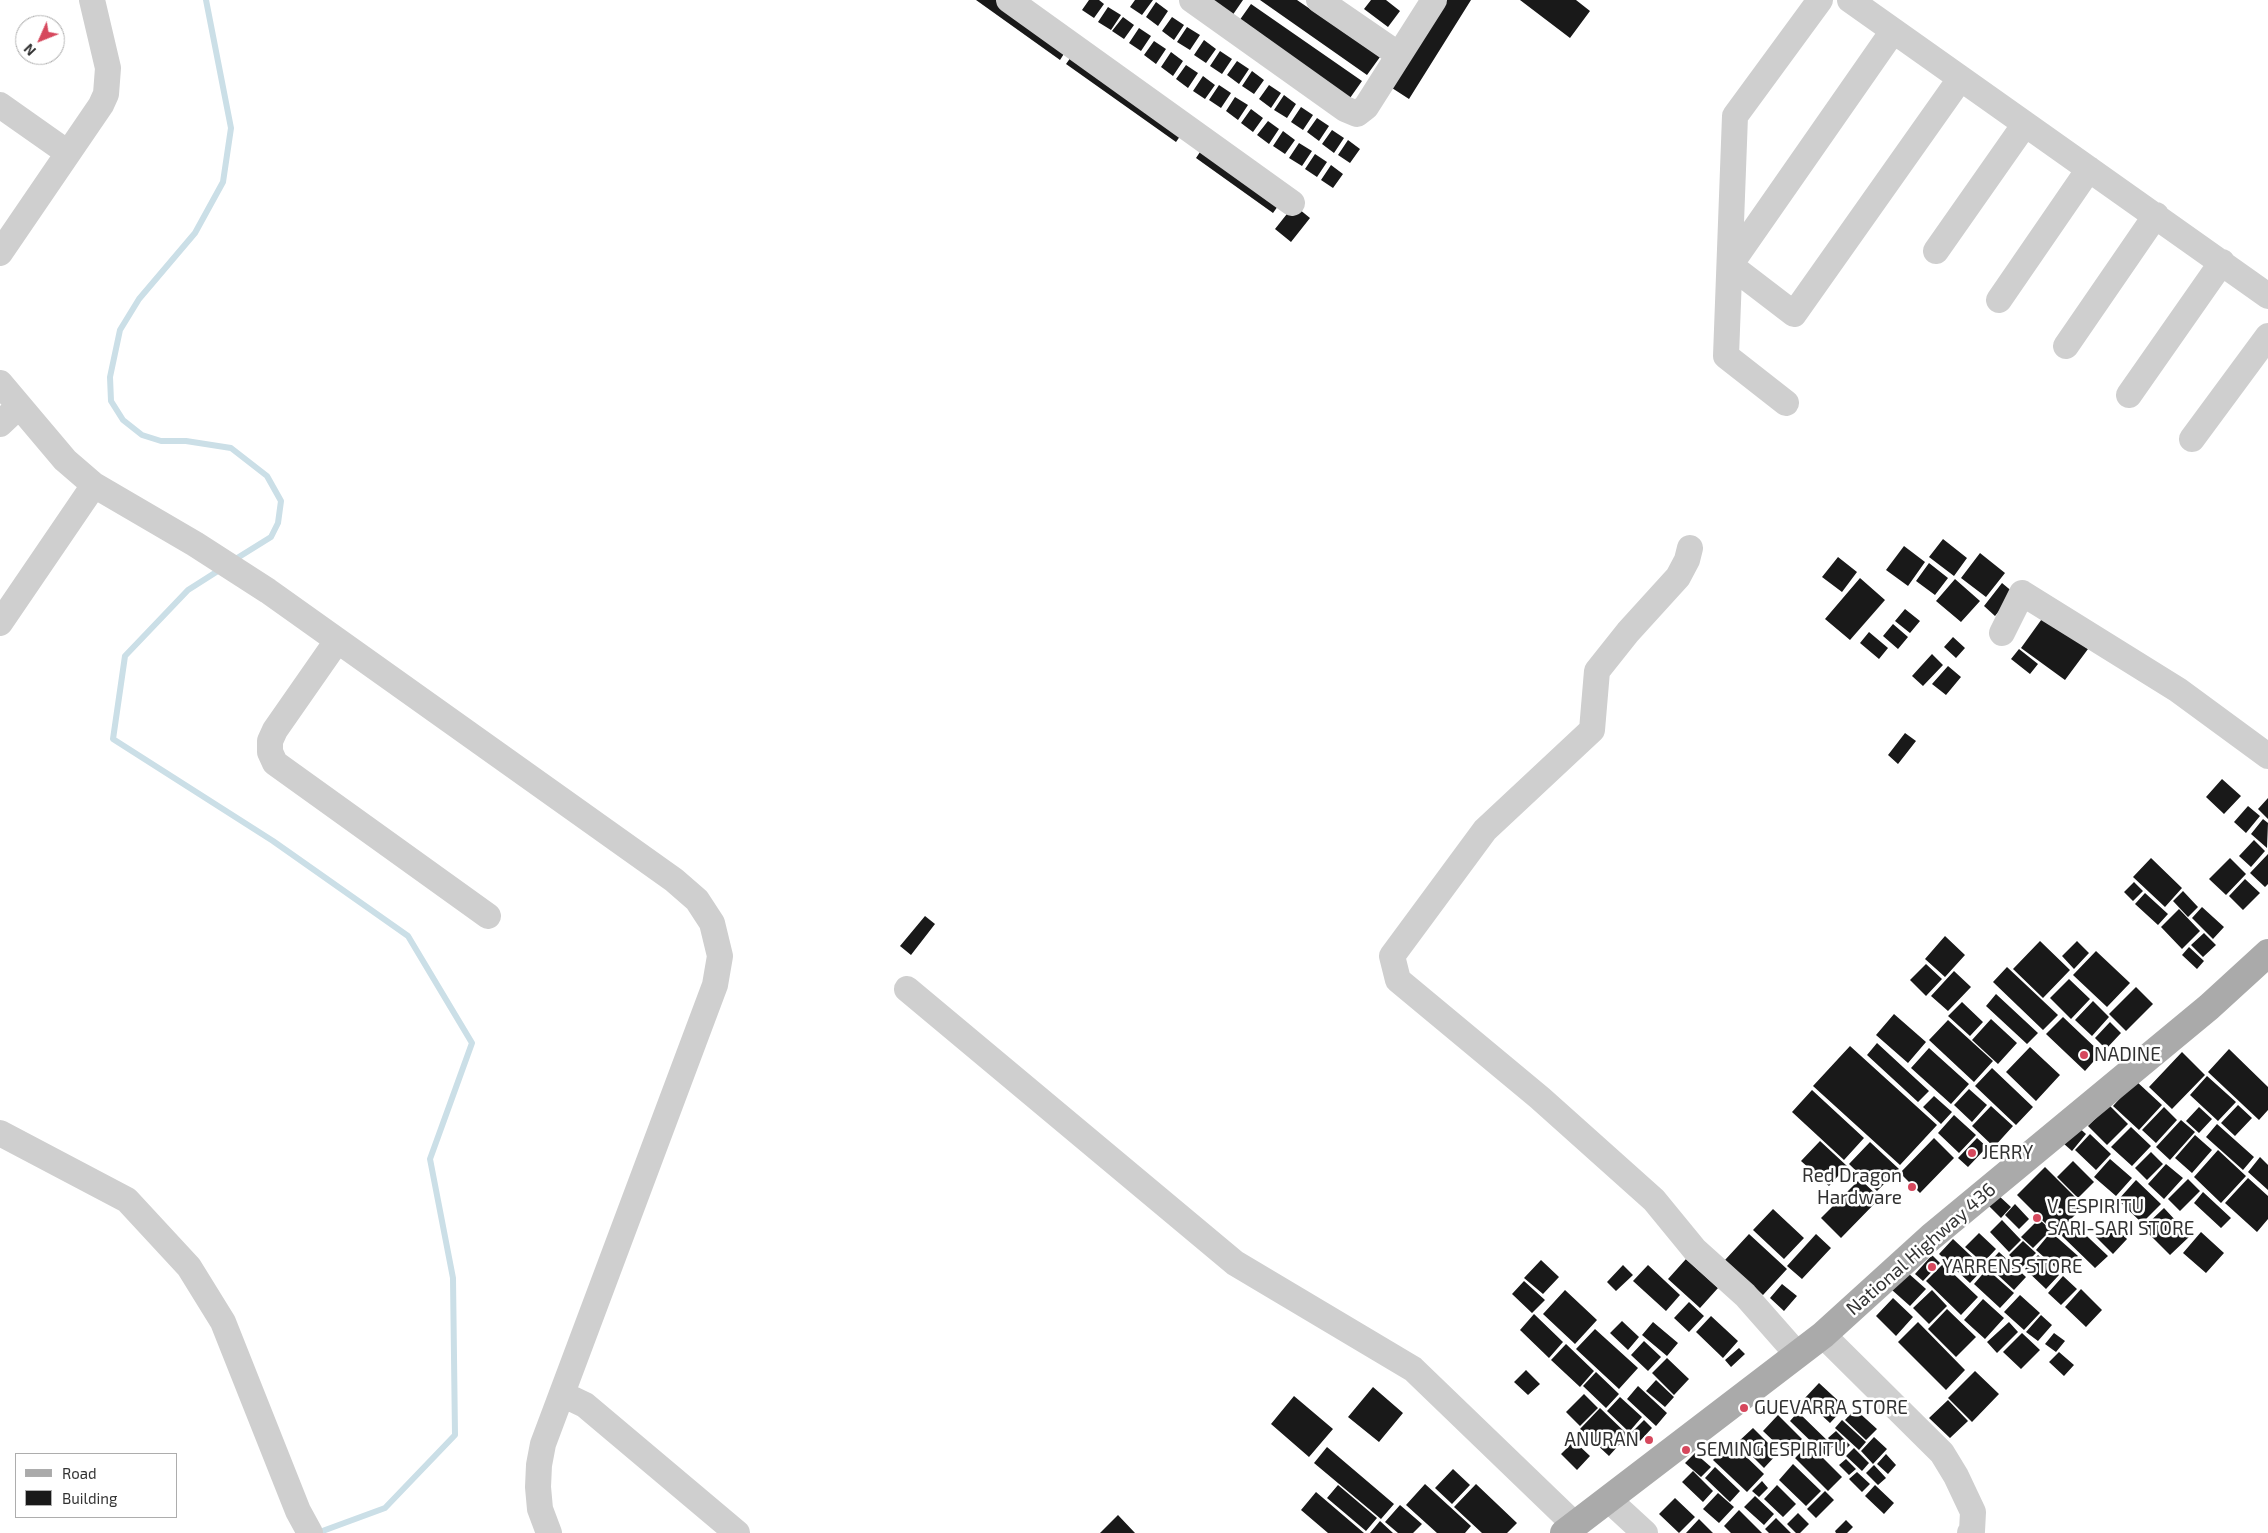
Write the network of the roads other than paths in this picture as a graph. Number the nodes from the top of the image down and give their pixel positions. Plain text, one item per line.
1 (92, 0) edge
2 (1010, 0) edge
3 (1192, 0) edge
4 (1319, 0) edge
5 (1434, 0) edge
6 (1820, 0) edge
7 (1850, 0) edge
8 (1893, 31) junction
9 (1399, 55) junction
10 (1960, 78) junction
11 (0, 105) edge
12 (2025, 124) junction
13 (68, 153) junction
14 (2090, 169) junction
15 (1292, 202) dead end
16 (2156, 216) junction
17 (1, 248) edge
18 (1936, 250) dead end
19 (2222, 262) junction
20 (1730, 266) junction
21 (2268, 296) edge
22 (1999, 300) dead end
23 (2268, 336) edge
24 (2066, 346) dead end
25 (0, 383) edge
26 (2129, 395) dead end
27 (1786, 403) dead end
28 (19, 406) junction
29 (0, 424) edge
30 (2192, 439) dead end
31 (94, 485) junction
32 (1690, 548) dead end
33 (0, 623) edge
34 (2002, 633) dead end
35 (337, 642) junction
36 (2268, 756) edge
37 (488, 916) dead end
38 (2268, 953) edge
39 (907, 989) dead end
40 (0, 1133) edge
41 (1822, 1335) junction
42 (1797, 1354) junction
43 (562, 1394) junction
44 (1608, 1500) junction
45 (1569, 1529) edge
46 (310, 1533) edge
47 (549, 1533) edge
48 (737, 1533) edge
49 (1645, 1533) edge
50 (1970, 1533) edge

1 - 13 street
2 - 15 street
3 - 9 street
4 - 9 street
5 - 9 street
6 - 20 street
7 - 8 street
8 - 10 street
8 - 20 street
10 - 12 street
10 - 20 street
11 - 13 street
12 - 14 street
12 - 18 street
13 - 17 street
14 - 16 street
14 - 22 street
16 - 19 street
16 - 24 street
19 - 21 street
19 - 26 street
20 - 27 street
23 - 30 street
25 - 28 street
28 - 29 street
28 - 31 street
31 - 33 street
31 - 35 street
32 - 42 street
34 - 36 street
35 - 37 street
35 - 43 street
38 - 41 main road, National Highway 436
39 - 45 street
40 - 46 street
41 - 42 main road, National Highway 436
41 - 50 street
42 - 44 main road, National Highway 436
43 - 47 street
43 - 48 street
44 - 45 main road, National Highway 436
44 - 49 street

